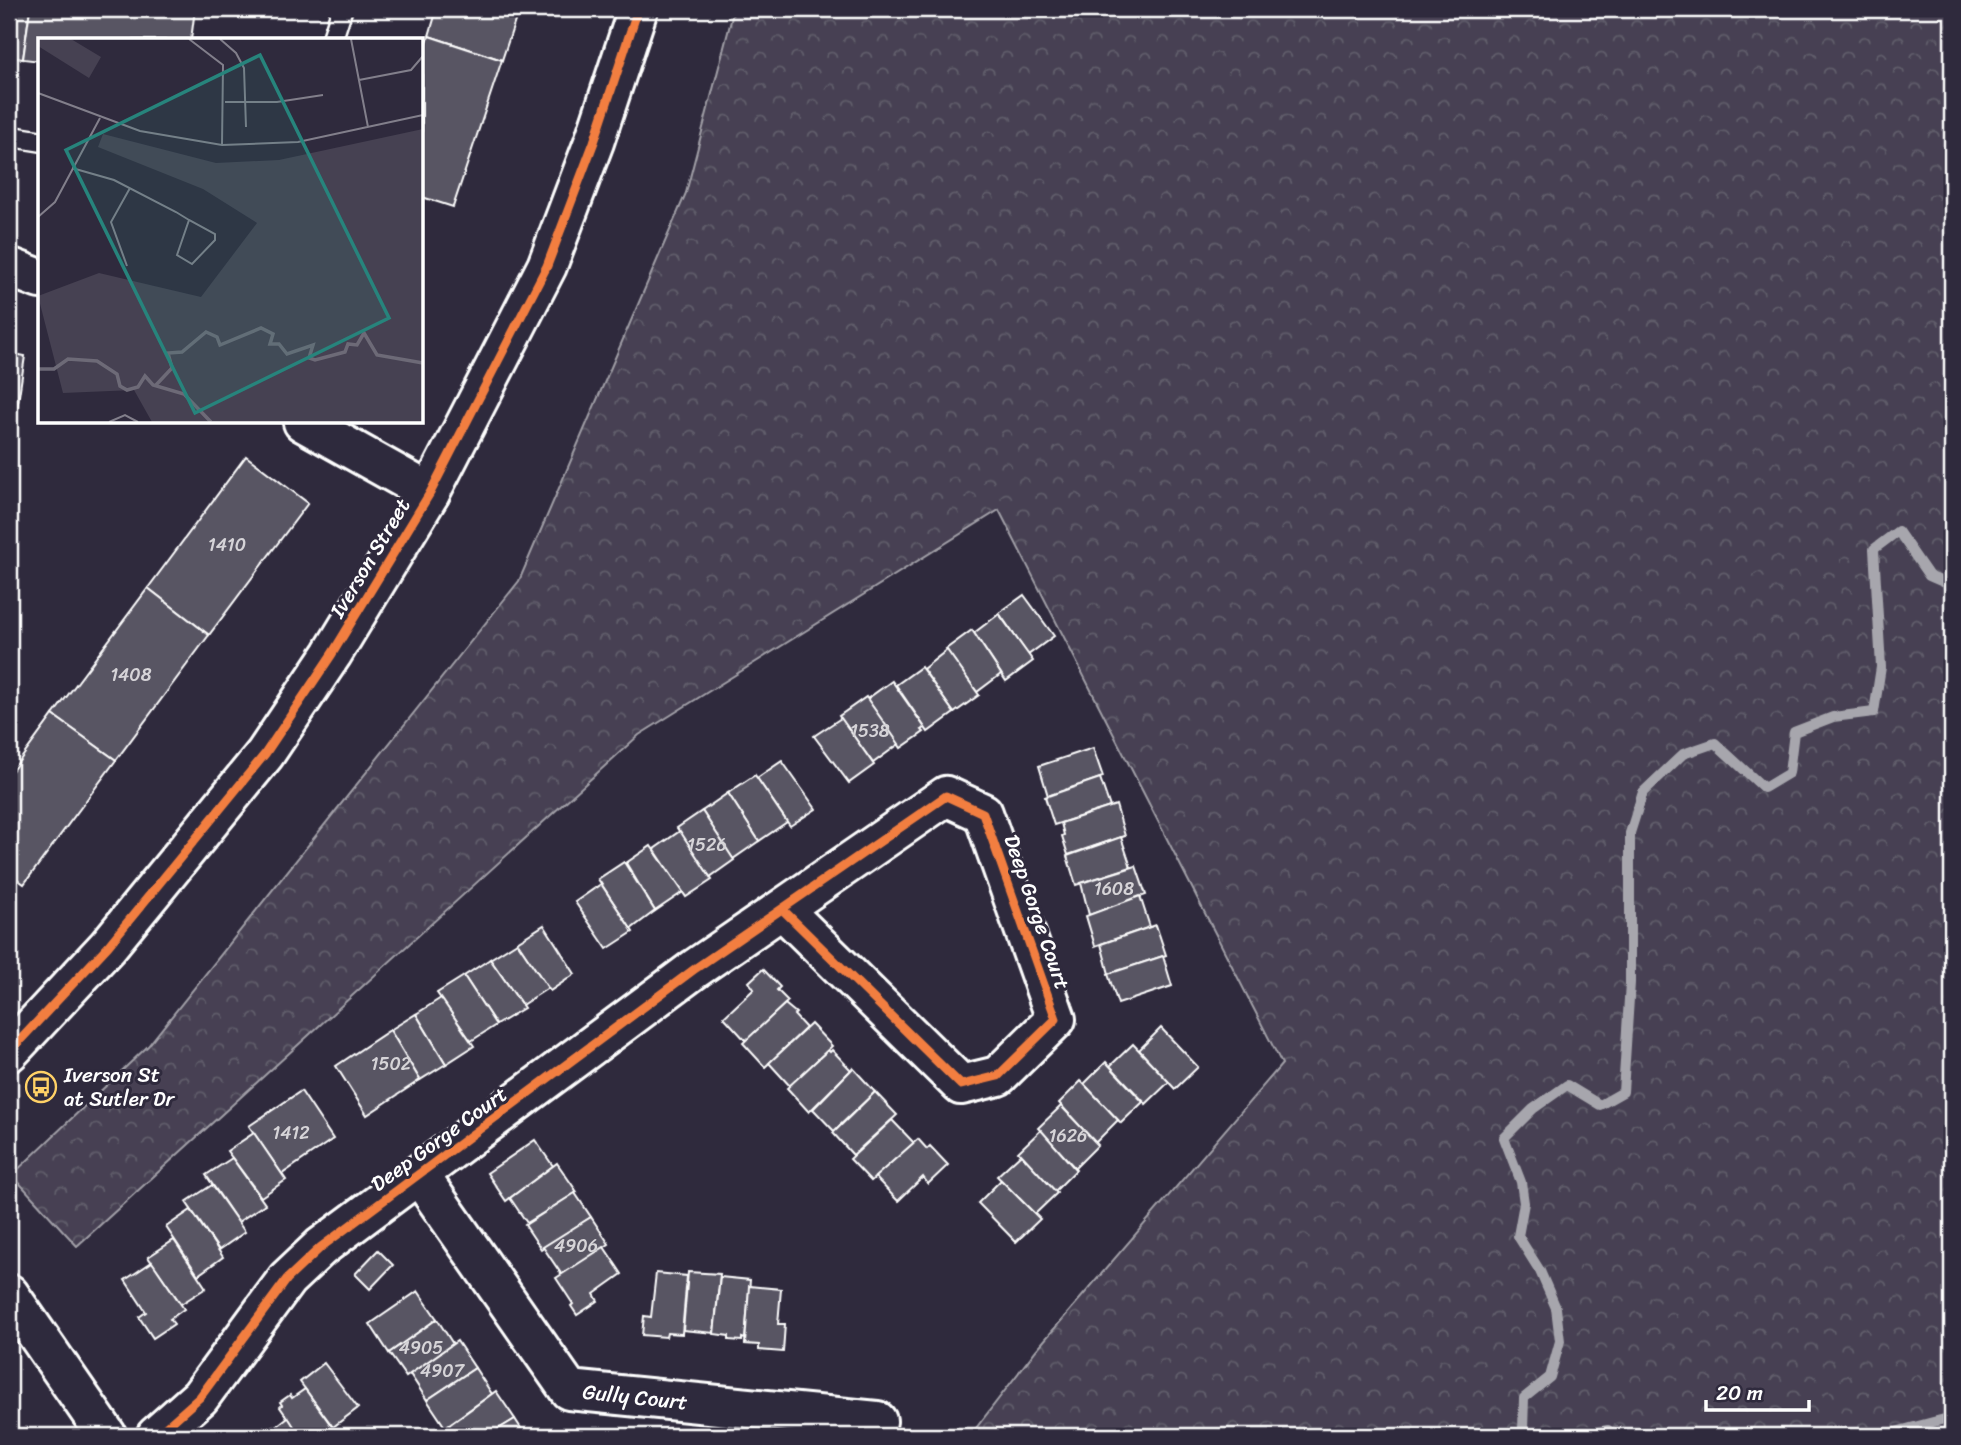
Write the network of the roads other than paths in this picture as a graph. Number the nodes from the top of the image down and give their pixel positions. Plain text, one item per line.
1 (342, 9) edge
2 (638, 9) edge
3 (333, 38) edge
4 (9, 136) edge
5 (38, 141) edge
6 (9, 267) edge
7 (38, 278) edge
8 (307, 424) edge
9 (430, 494) junction
10 (782, 909) junction
11 (9, 1052) edge
12 (419, 1176) junction
13 (9, 1294) edge
14 (877, 1421) dead end
15 (107, 1436) edge
16 (156, 1436) edge

1 - 3 lane
2 - 9 street, Iverson Street
4 - 5 lane
6 - 7 street
8 - 9 street
9 - 11 street, Iverson Street
10 - 10 street, Deep Gorge Court
10 - 12 street, Deep Gorge Court
12 - 14 street, Gully Court
12 - 16 street, Deep Gorge Court
13 - 15 street

